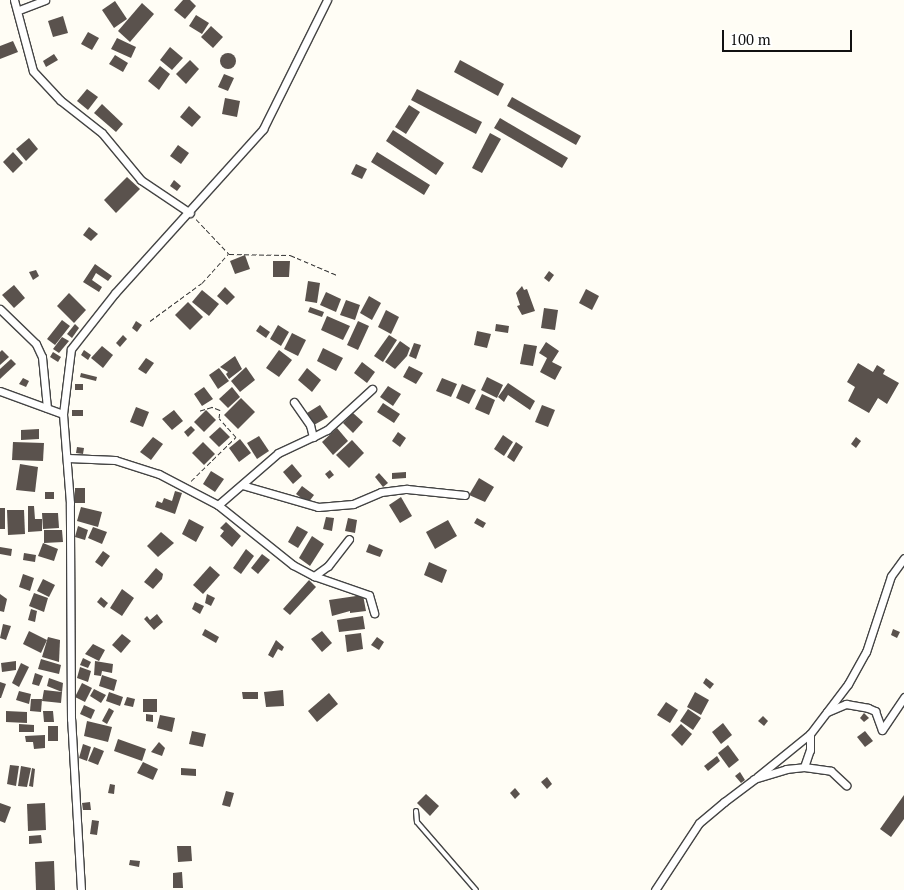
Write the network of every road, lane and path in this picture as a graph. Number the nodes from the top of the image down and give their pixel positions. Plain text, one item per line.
1 (14, 0) edge
2 (45, 0) edge
3 (327, 0) edge
4 (19, 10) junction
5 (190, 213) junction
6 (229, 254) junction
7 (337, 275) dead end
8 (0, 309) edge
9 (150, 320) dead end
10 (372, 389) dead end
11 (0, 391) edge
12 (294, 402) dead end
13 (47, 408) junction
14 (199, 411) dead end
15 (64, 414) junction
16 (312, 437) junction
17 (68, 458) junction
18 (187, 485) dead end
19 (242, 485) junction
20 (465, 495) dead end
21 (218, 505) junction
22 (349, 539) dead end
23 (904, 558) edge
24 (314, 576) junction
25 (374, 613) dead end
26 (904, 697) edge
27 (827, 712) junction
28 (810, 734) junction
29 (804, 767) junction
30 (754, 779) junction
31 (846, 786) dead end
32 (416, 811) dead end
33 (81, 890) edge
34 (476, 890) edge
35 (655, 890) edge

1 - 4 street
2 - 4 street
3 - 5 street
4 - 5 street
5 - 6 path
5 - 15 street
6 - 7 path
6 - 9 path
8 - 13 street
10 - 16 street
11 - 13 street
12 - 16 street
13 - 15 street
14 - 18 path
15 - 17 street
16 - 19 street
17 - 21 street
17 - 33 street
19 - 20 street
19 - 21 street
21 - 24 street
22 - 24 street
23 - 27 street
24 - 25 street
26 - 27 street
27 - 28 street
28 - 29 street
28 - 30 street
29 - 30 street
29 - 31 street
30 - 35 street
32 - 34 lane

